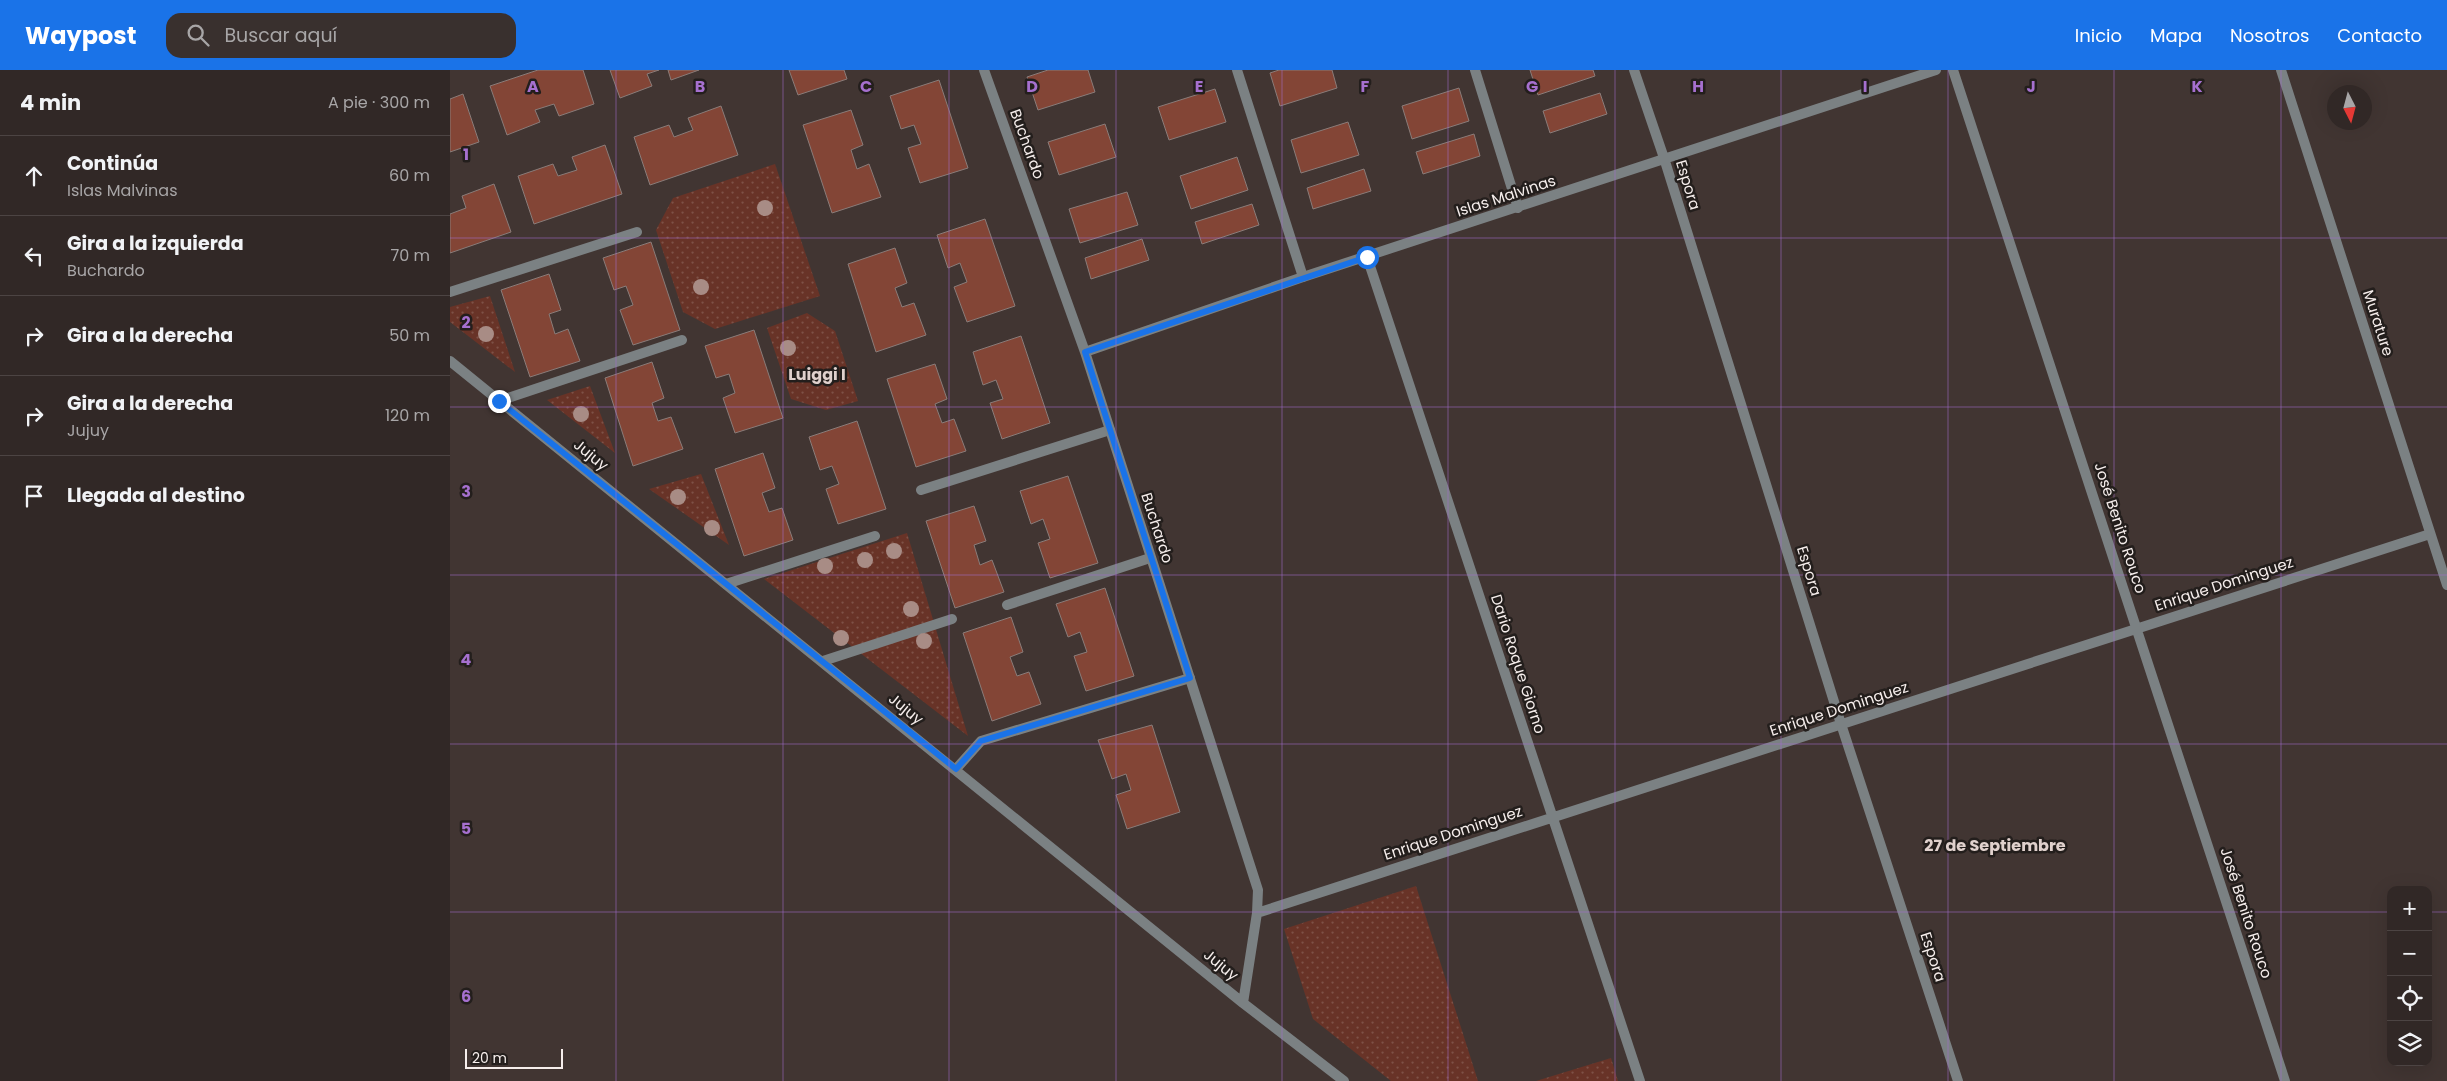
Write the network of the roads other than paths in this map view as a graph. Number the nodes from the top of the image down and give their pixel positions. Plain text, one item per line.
1 (984, 70) edge
2 (1237, 70) edge
3 (1475, 70) edge
4 (1634, 70) edge
5 (1936, 70) edge
6 (1953, 70) edge
7 (2281, 70) edge
8 (1664, 158) junction
9 (1518, 208) junction
10 (637, 232) dead end
11 (1367, 257) junction
12 (1303, 277) junction
13 (450, 292) edge
14 (682, 340) dead end
15 (1085, 352) junction
16 (450, 361) edge
17 (499, 401) junction
18 (1110, 430) junction
19 (922, 490) dead end
20 (2430, 534) junction
21 (874, 536) dead end
22 (1150, 558) junction
23 (726, 584) junction
24 (2447, 585) edge
25 (1007, 605) dead end
26 (952, 619) dead end
27 (2137, 628) junction
28 (823, 661) junction
29 (1190, 678) junction
30 (1841, 724) junction
31 (956, 769) junction
32 (1552, 817) junction
33 (1257, 913) junction
34 (1244, 1002) junction
35 (1344, 1081) edge
36 (1640, 1081) edge
37 (1958, 1081) edge
38 (2285, 1081) edge

1 - 15 street, Buchardo
2 - 12 street
3 - 9 street
4 - 8 street, Espora
5 - 8 street, Islas Malvinas
6 - 27 street, José Benito Rouco
7 - 20 street, Murature
8 - 9 street, Islas Malvinas
8 - 30 street, Espora
9 - 11 street, Islas Malvinas
10 - 13 street
11 - 12 street, Islas Malvinas
11 - 32 street, Dario Roque Giorno
12 - 15 street, Islas Malvinas
14 - 17 street
15 - 18 street, Buchardo
16 - 17 street, Jujuy
17 - 23 street, Jujuy
18 - 19 street
18 - 22 street, Buchardo
20 - 24 street, Murature
20 - 27 street, Enrique Dominguez
21 - 23 street
22 - 25 street
22 - 29 street, Buchardo
23 - 28 street, Jujuy
26 - 28 street
27 - 30 street, Enrique Dominguez
27 - 38 street, José Benito Rouco
28 - 31 street, Jujuy
29 - 31 street
29 - 33 street, Buchardo
30 - 32 street, Enrique Dominguez
30 - 37 street, Espora
31 - 34 street, Jujuy
32 - 33 street, Enrique Dominguez
32 - 36 street, Dario Roque Giorno
33 - 34 street, Buchardo
34 - 35 street, Jujuy

